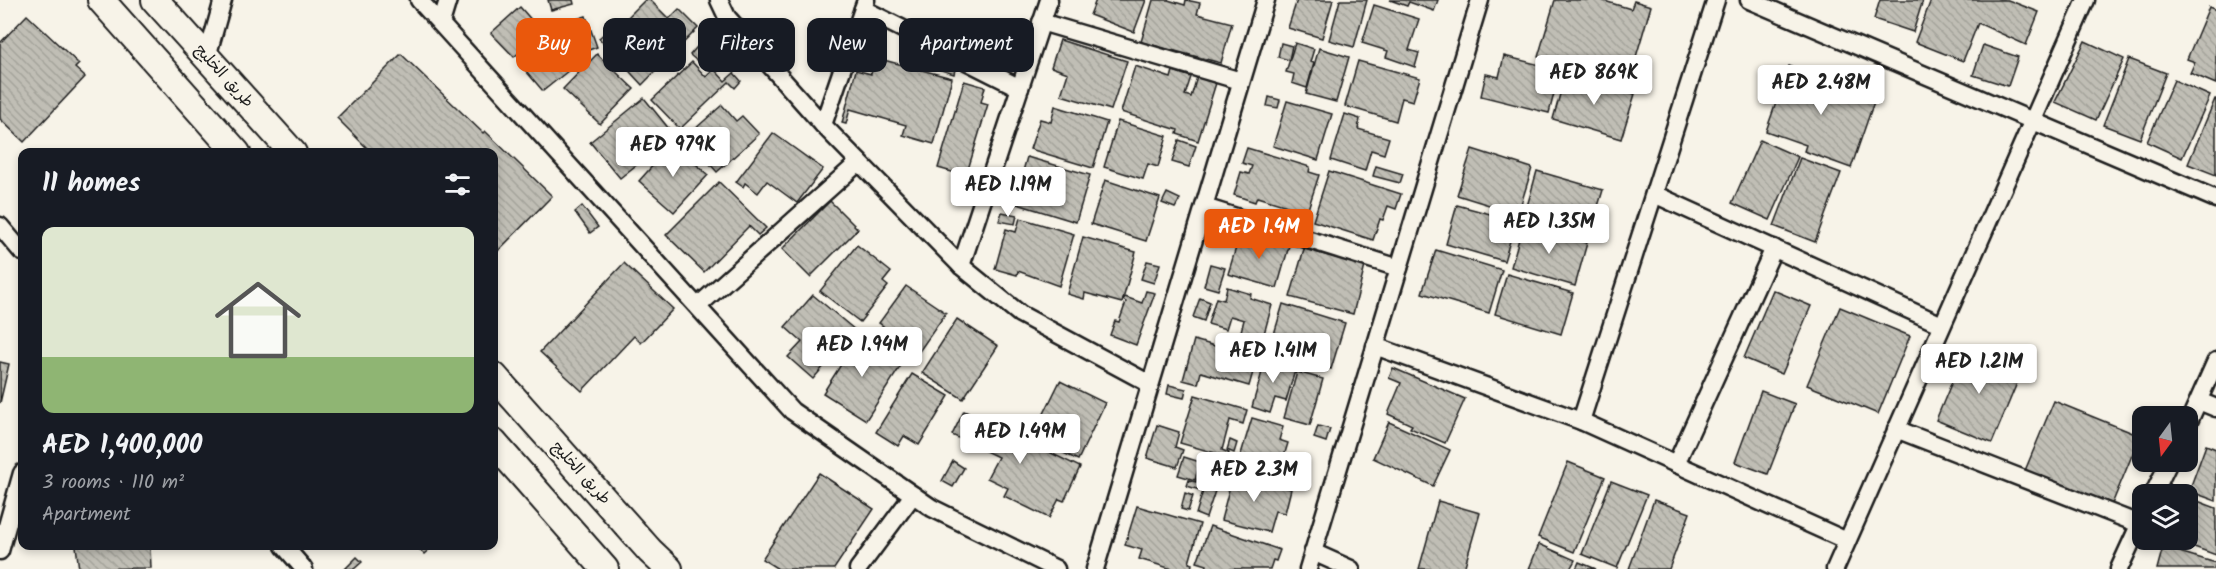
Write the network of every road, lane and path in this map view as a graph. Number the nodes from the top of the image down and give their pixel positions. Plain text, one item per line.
1 (101, 0) edge
2 (155, 0) edge
3 (223, 0) edge
4 (419, 0) edge
5 (448, 0) edge
6 (719, 0) edge
7 (1048, 0) edge
8 (1266, 0) edge
9 (1480, 0) edge
10 (1716, 0) edge
11 (1749, 0) edge
12 (2086, 0) edge
13 (864, 4) edge
14 (1041, 22) junction
15 (441, 23) junction
16 (207, 57) junction
17 (1241, 81) junction
18 (1020, 88) junction
19 (2032, 122) junction
20 (823, 125) junction
21 (233, 148) edge
22 (289, 148) edge
23 (859, 162) junction
24 (1654, 194) junction
25 (2216, 199) edge
26 (1204, 207) junction
27 (0, 226) edge
28 (18, 247) edge
29 (1774, 248) junction
30 (962, 266) junction
31 (1399, 268) junction
32 (698, 306) junction
33 (1942, 325) junction
34 (1375, 346) junction
35 (2216, 361) edge
36 (498, 380) edge
37 (1150, 384) junction
38 (2199, 401) junction
39 (2197, 406) edge
40 (2216, 408) edge
41 (1581, 421) junction
42 (1896, 429) junction
43 (498, 448) edge
44 (1676, 464) junction
45 (18, 487) edge
46 (913, 495) junction
47 (2132, 518) edge
48 (1847, 541) junction
49 (2132, 541) edge
50 (287, 550) edge
51 (0, 551) edge
52 (1313, 552) junction
53 (304, 569) edge
54 (605, 569) edge
55 (669, 569) edge
56 (858, 569) edge
57 (1056, 569) edge
58 (1095, 569) edge
59 (1308, 569) edge
60 (1351, 569) edge
61 (1835, 569) edge
62 (2119, 569) edge

1 - 21 main road
2 - 16 main road, طريق الخليج
3 - 16 street
4 - 15 street
5 - 15 street
6 - 20 street
7 - 14 street
8 - 17 street
9 - 31 street
10 - 24 street
11 - 19 street
12 - 19 street
13 - 18 street
13 - 20 street
14 - 17 street
14 - 18 street
15 - 32 street
16 - 22 main road, طريق الخليج
17 - 26 street
18 - 30 street
19 - 25 street
19 - 33 street
20 - 23 street
23 - 30 street
23 - 32 street
24 - 29 street
24 - 41 street
26 - 31 street
26 - 37 street
27 - 28 street
29 - 33 street
29 - 44 street
30 - 37 street
31 - 34 street
32 - 46 street
33 - 42 street
34 - 41 street
34 - 52 street
35 - 38 street
36 - 55 main road, طريق الخليج
37 - 58 street
38 - 39 street
38 - 40 street
41 - 44 street
42 - 47 street
42 - 48 street
43 - 54 main road
44 - 48 street
45 - 51 street
46 - 56 street
46 - 57 street
48 - 61 street
49 - 62 street
50 - 53 street
52 - 59 street
52 - 60 street

